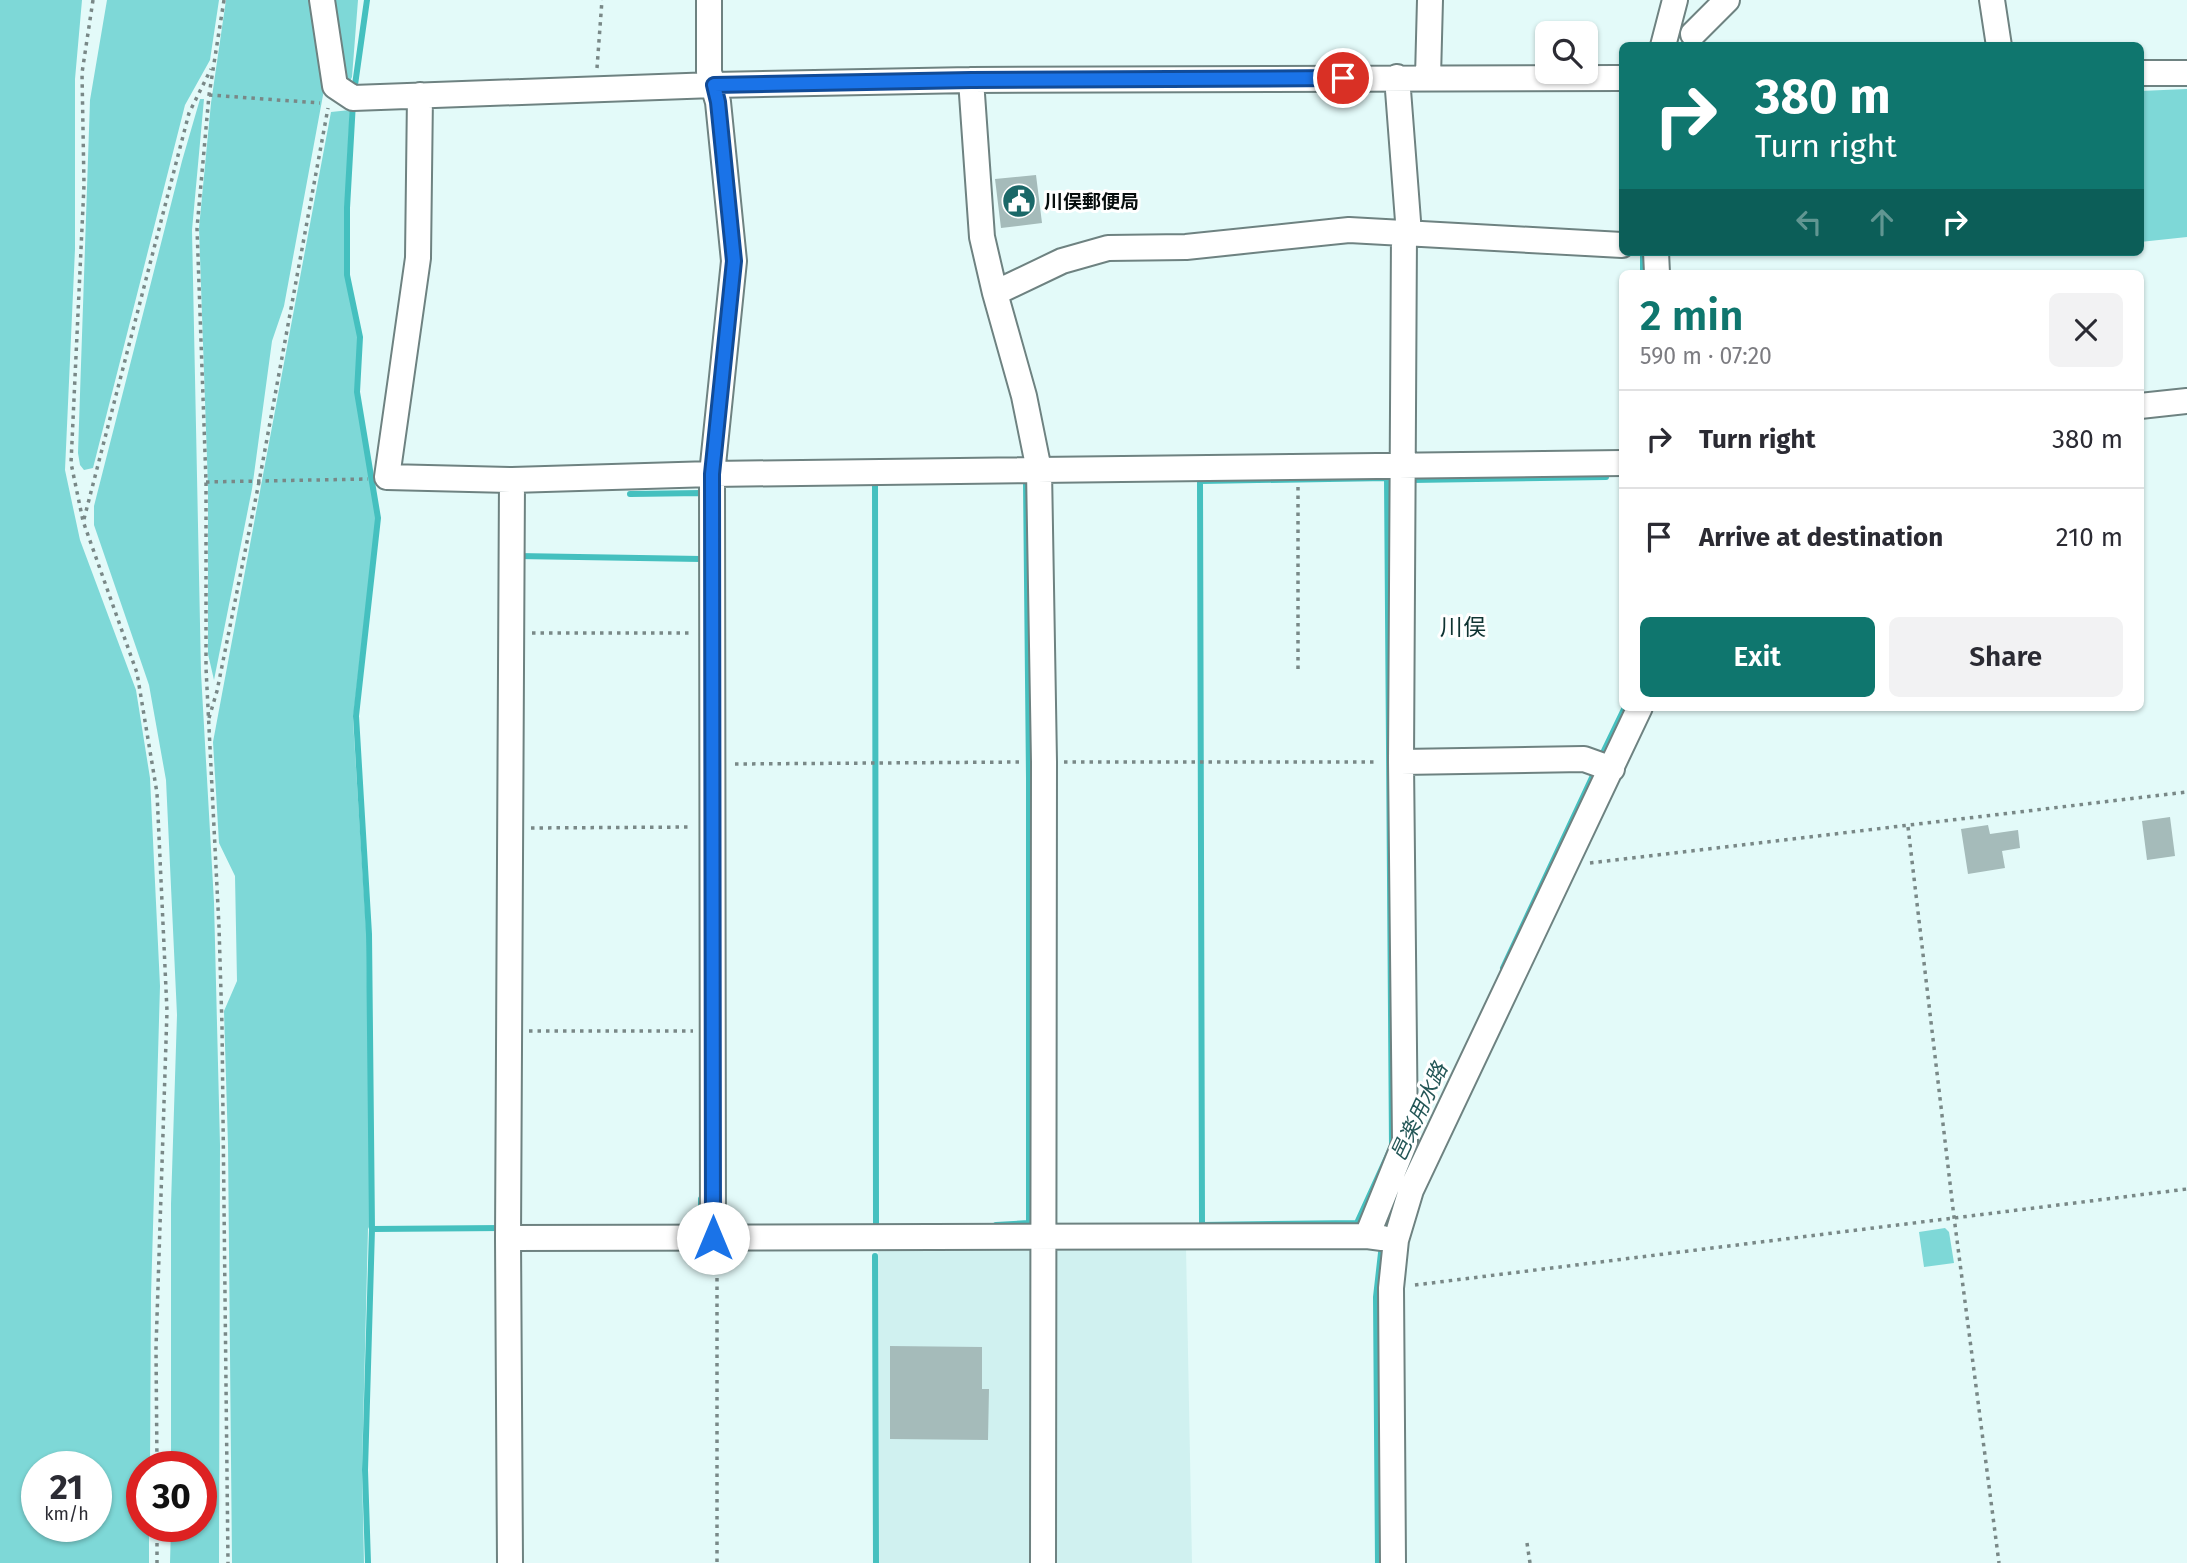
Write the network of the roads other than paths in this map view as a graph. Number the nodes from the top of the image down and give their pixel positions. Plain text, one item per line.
1 (322, 0) edge
2 (709, 0) edge
3 (1430, 0) edge
4 (1675, 0) edge
5 (1701, 0) edge
6 (1727, 0) edge
7 (1992, 0) edge
8 (1692, 40) edge
9 (1664, 42) edge
10 (1998, 42) edge
11 (2187, 73) edge
12 (2144, 74) edge
13 (1428, 77) junction
14 (1396, 78) junction
15 (1619, 78) edge
16 (971, 80) junction
17 (714, 85) junction
18 (420, 95) junction
19 (1407, 234) junction
20 (1619, 245) edge
21 (995, 293) junction
22 (2187, 401) edge
23 (2144, 406) edge
24 (1619, 463) edge
25 (1402, 465) junction
26 (1039, 470) junction
27 (712, 474) junction
28 (512, 480) junction
29 (1638, 711) edge
30 (1401, 762) junction
31 (1612, 769) junction
32 (1367, 1236) junction
33 (1042, 1237) junction
34 (508, 1238) junction
35 (715, 1238) junction
36 (1396, 1240) junction
37 (510, 1563) edge
38 (1043, 1563) edge
39 (1393, 1563) edge

1 - 18 street
2 - 17 street
3 - 13 street
4 - 9 street
5 - 8 street
6 - 8 street
7 - 10 street
11 - 12 street
13 - 14 street
13 - 15 street
14 - 16 street
14 - 19 street
16 - 17 street
16 - 21 street
17 - 18 street
17 - 27 street
18 - 28 street
19 - 20 street
19 - 21 street
19 - 25 street
21 - 26 street
22 - 23 street
24 - 25 street
25 - 26 street
25 - 30 street
26 - 27 street
26 - 33 street
27 - 28 street
27 - 35 street
28 - 34 street
29 - 31 street
30 - 31 street
30 - 32 street
31 - 36 street
32 - 33 street
32 - 36 street
33 - 35 street
33 - 38 street
34 - 35 street
34 - 37 street
36 - 39 street

